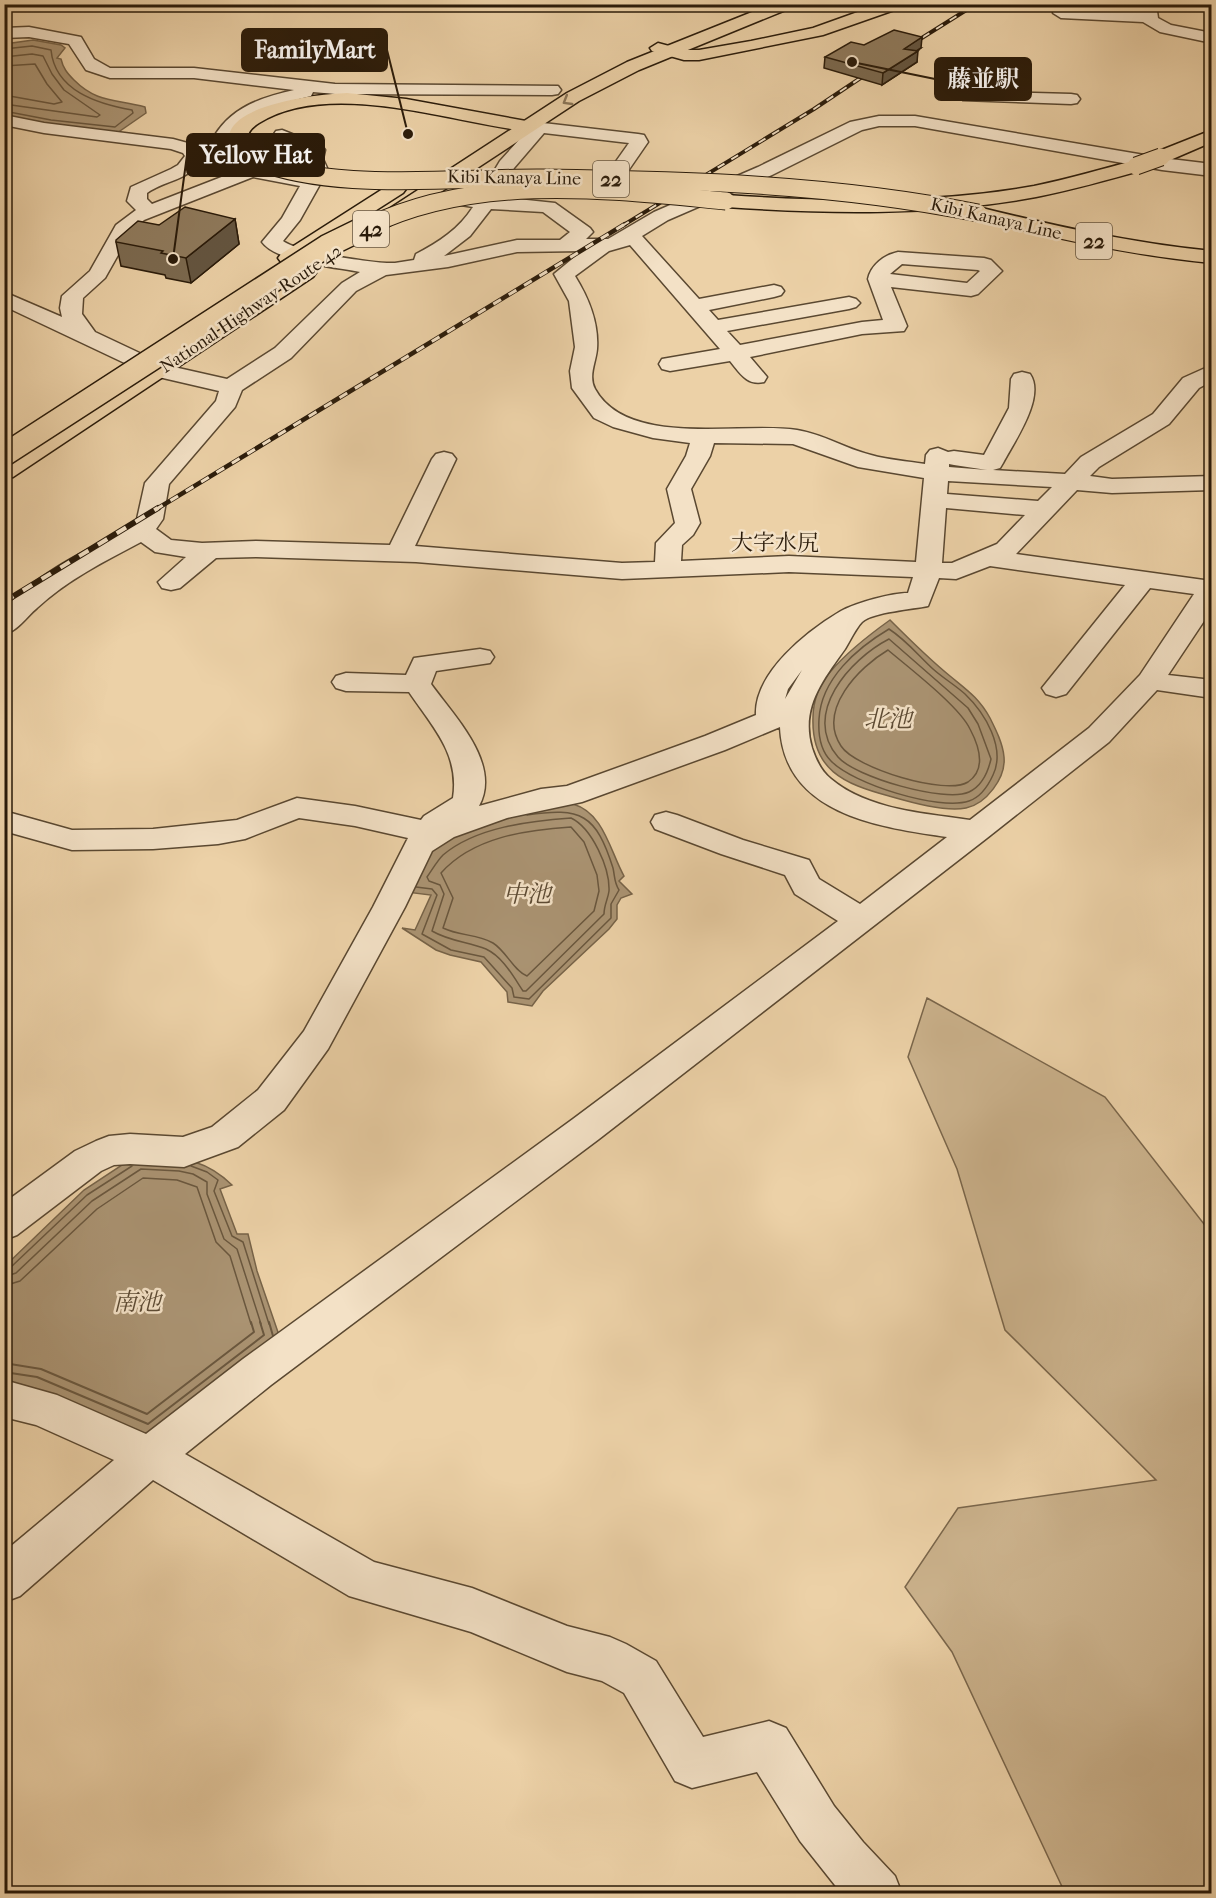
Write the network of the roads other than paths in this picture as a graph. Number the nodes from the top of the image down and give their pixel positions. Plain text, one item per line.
1 (787, 4) edge
2 (897, 4) edge
3 (1061, 4) edge
4 (1114, 11) edge
5 (1149, 21) edge
6 (4, 33) edge
7 (1212, 38) edge
8 (664, 50) junction
9 (552, 90) junction
10 (307, 93) junction
11 (969, 96) dead end
12 (1071, 99) dead end
13 (1018, 113) junction
14 (4, 120) edge
15 (499, 124) junction
16 (532, 127) junction
17 (1212, 135) edge
18 (473, 139) dead end
19 (249, 163) junction
20 (435, 163) dead end
21 (621, 167) dead end
22 (1210, 168) edge
23 (313, 182) junction
24 (424, 194) junction
25 (485, 203) junction
26 (148, 210) junction
27 (628, 237) junction
28 (566, 245) junction
29 (604, 245) junction
30 (296, 253) junction
31 (1212, 257) edge
32 (327, 259) junction
33 (392, 268) junction
34 (878, 279) dead end
35 (774, 291) dead end
36 (4, 298) edge
37 (849, 303) dead end
38 (694, 306) junction
39 (714, 327) junction
40 (88, 338) junction
41 (735, 353) junction
42 (132, 360) junction
43 (670, 363) dead end
44 (158, 370) junction
45 (1212, 372) edge
46 (756, 377) dead end
47 (1023, 379) dead end
48 (231, 387) junction
49 (702, 438) junction
50 (4, 441) edge
51 (899, 450) dead end
52 (4, 455) edge
53 (444, 459) dead end
54 (937, 464) junction
55 (4, 472) edge
56 (1069, 482) junction
57 (1212, 483) edge
58 (934, 500) junction
59 (1043, 509) junction
60 (142, 531) junction
61 (209, 551) junction
62 (399, 553) junction
63 (998, 554) junction
64 (929, 558) junction
65 (667, 570) junction
66 (1143, 580) junction
67 (171, 582) dead end
68 (1211, 588) edge
69 (852, 616) junction
70 (4, 626) edge
71 (480, 657) dead end
72 (1150, 681) junction
73 (346, 682) dead end
74 (417, 684) junction
75 (1056, 688) dead end
76 (1212, 689) edge
77 (4, 821) edge
78 (666, 822) dead end
79 (976, 831) junction
80 (429, 833) junction
81 (861, 920) junction
82 (4, 1224) edge
83 (4, 1398) edge
84 (150, 1456) junction
85 (4, 1581) edge
86 (877, 1893) edge

1 - 8 main road, National Highway Route 42 / 42
2 - 8 main road
3 - 4 street
4 - 5 street
5 - 7 street
6 - 10 street
8 - 9 main road, National Highway Route 42 / 42
8 -> 16 main road, National Highway Route 42 / 42
9 - 10 street
9 - 15 main road, National Highway Route 42 / 42
10 - 15 main road
10 - 19 street
11 - 13 street
12 - 13 street
13 - 22 street
13 - 27 street
14 - 26 street
15 - 16 main road
15 - 18 main road, National Highway Route 42 / 42
16 - 21 street
16 - 24 main road, National Highway Route 42 / 42
16 - 25 street
17 - 52 main road, bridge
19 - 23 street
19 - 23 street
19 - 26 street
19 - 31 main road, Kibi Kanaya Line / 22, bridge
20 - 30 main road, National Highway Route 42 / 42
23 - 30 street
24 - 25 street
24 - 32 main road, National Highway Route 42 / 42
25 - 28 street
25 - 33 street
26 - 40 street
27 - 29 street
27 - 38 street
28 - 29 street
28 - 33 street
29 - 49 street
30 - 32 street
30 - 42 main road, National Highway Route 42 / 42
32 - 33 street
32 - 44 main road, National Highway Route 42 / 42
33 - 48 street
34 - 41 street
35 - 38 street
36 - 40 street
37 - 39 street
38 - 39 street
39 - 41 street
40 - 42 street
41 - 43 street
41 - 46 street
42 - 44 street
42 - 50 main road, National Highway Route 42 / 42
44 - 48 street
44 - 55 main road, National Highway Route 42 / 42
45 - 56 street
47 - 54 street
48 - 60 street
49 - 54 street
49 - 65 street
51 - 54 street
53 - 62 street
54 - 56 street
54 - 58 street
56 - 57 street
56 - 59 street
58 - 59 street
58 - 64 street
59 - 63 street
60 - 61 street
60 - 70 street
61 - 62 street
61 - 67 street
62 - 65 street
63 - 64 street
63 - 66 street
64 - 65 street
64 - 69 street
66 - 68 street
66 - 75 street
68 - 72 street
69 - 79 street
69 - 80 street
71 - 74 street
72 - 76 street
72 - 79 street
73 - 74 street
74 - 80 street
77 - 80 street
78 - 81 street
79 - 81 street
80 - 82 street
81 - 84 street
83 - 84 street
84 - 85 street
84 - 86 street

